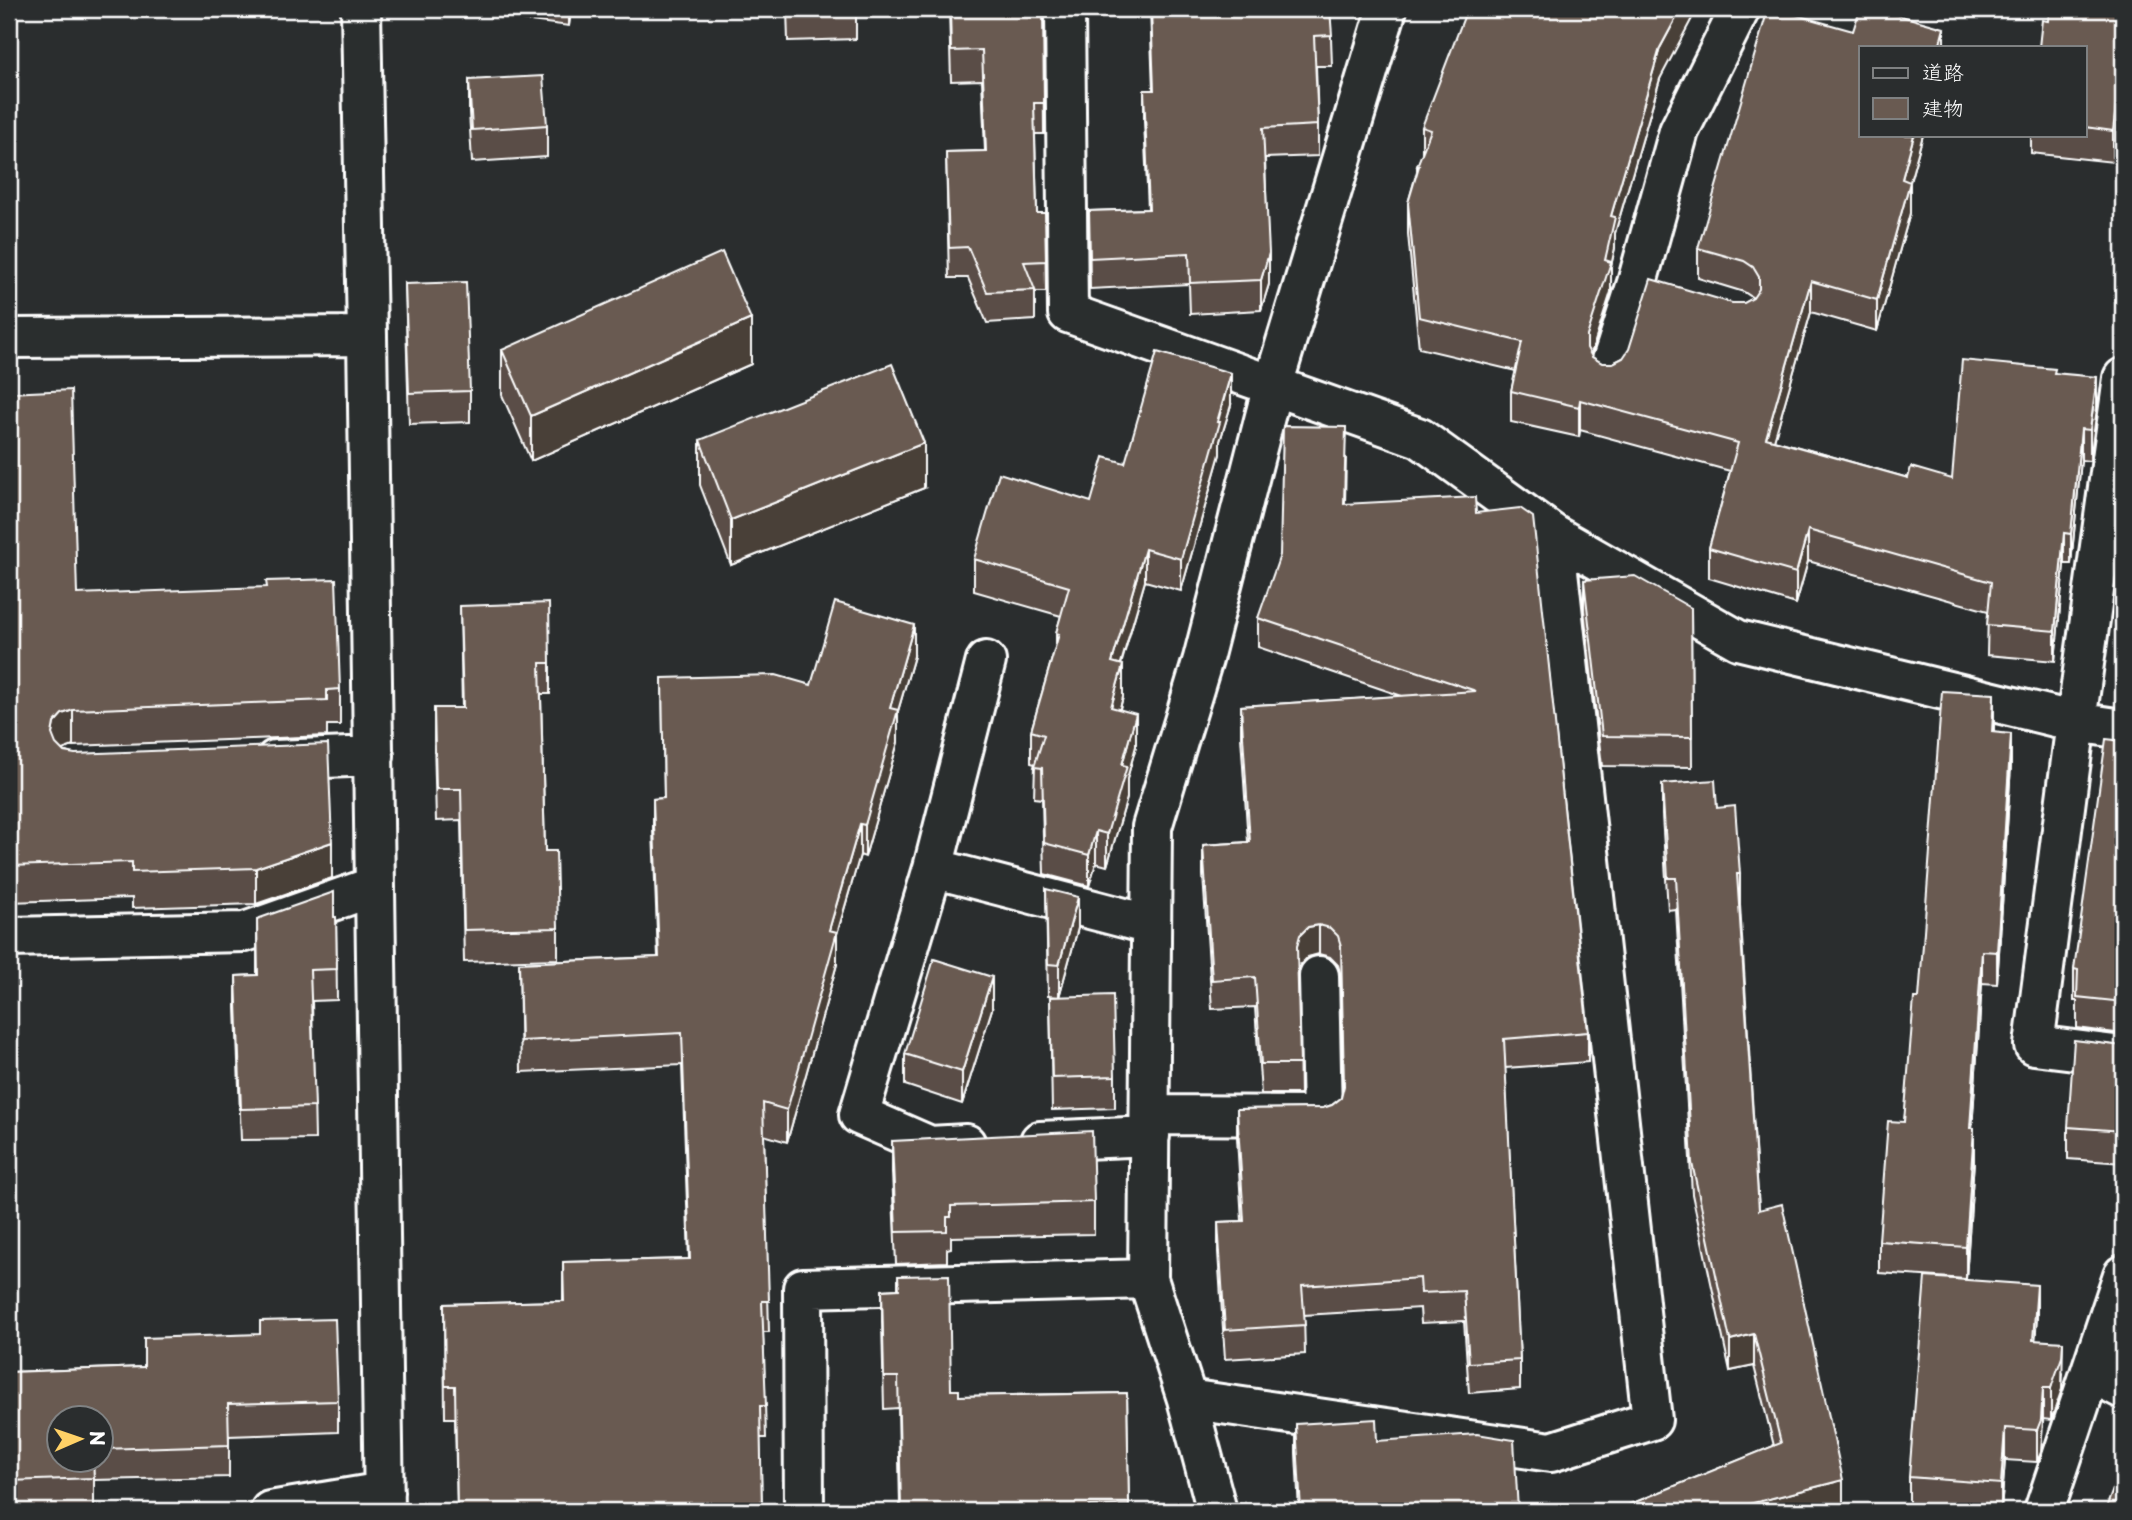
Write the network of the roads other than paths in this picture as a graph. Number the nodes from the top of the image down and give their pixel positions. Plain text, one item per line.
1 (361, 9) edge
2 (1065, 9) edge
3 (1385, 9) edge
4 (1740, 9) edge
5 (1808, 9) edge
6 (1842, 27) edge
7 (1637, 283) junction
8 (1675, 294) edge
9 (368, 335) junction
10 (9, 338) edge
11 (1608, 373) edge
12 (2123, 378) edge
13 (1273, 385) junction
14 (1553, 535) junction
15 (986, 661) dead end
16 (2076, 722) junction
17 (2123, 729) edge
18 (374, 756) junction
19 (237, 761) edge
20 (933, 868) junction
21 (375, 886) junction
22 (1151, 925) junction
23 (9, 937) edge
24 (1319, 976) dead end
25 (2123, 1056) edge
26 (1150, 1126) junction
27 (2123, 1275) edge
28 (1148, 1279) junction
29 (2107, 1381) edge
30 (1187, 1399) junction
31 (384, 1502) edge
32 (270, 1511) edge
33 (804, 1511) edge
34 (1217, 1511) edge
35 (2044, 1511) edge

1 - 9 street
2 - 13 street
3 - 13 street
4 - 7 street
5 - 6 street
7 - 8 street
7 - 11 street
9 - 10 street
9 - 18 street
12 - 16 street
13 - 14 street
13 - 22 street
14 - 16 street
14 - 30 street
15 - 20 street
16 - 17 street
16 - 25 street
18 - 19 street
18 - 21 street
20 - 22 street
20 - 26 street
21 - 23 street
21 - 31 street
22 - 26 street
24 - 26 street
26 - 28 street
27 - 29 street
28 - 30 street
28 - 33 street
29 - 35 street
30 - 34 street
31 - 32 street

